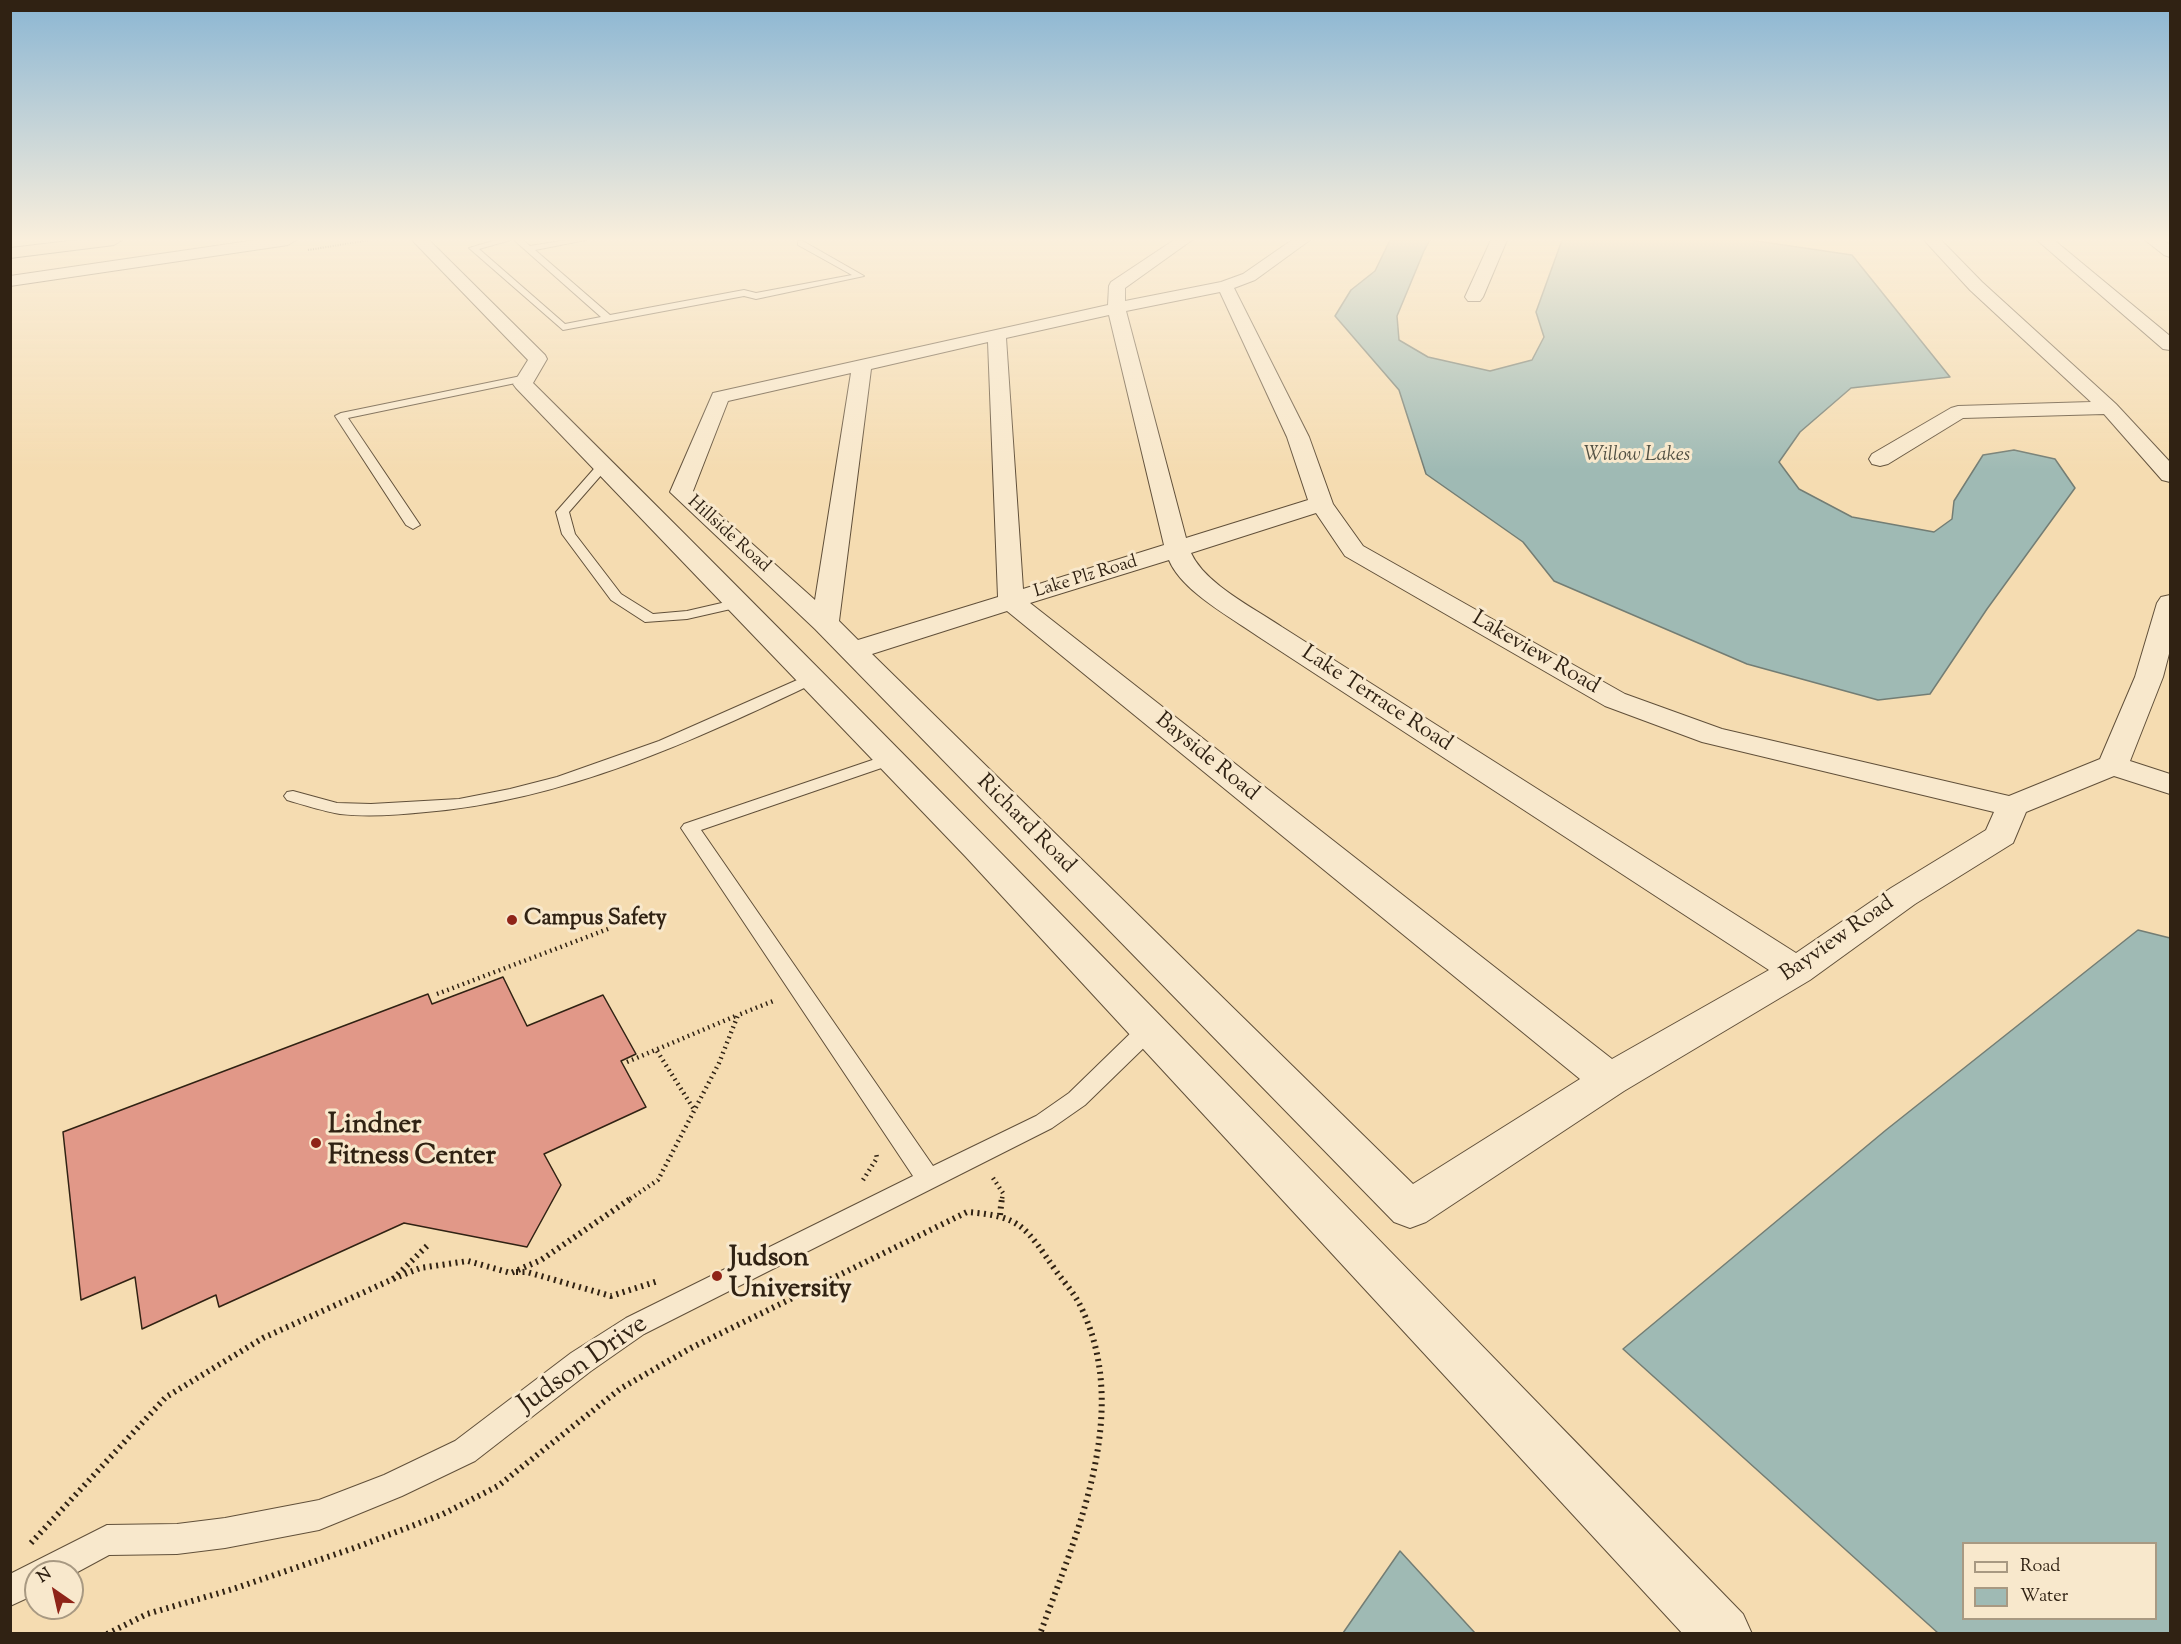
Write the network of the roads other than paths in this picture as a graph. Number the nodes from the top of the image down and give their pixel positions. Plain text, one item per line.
1 (496, 317) edge
2 (552, 317) edge
3 (606, 317) edge
4 (621, 317) edge
5 (1079, 317) edge
6 (1118, 317) edge
7 (1239, 317) edge
8 (2009, 317) edge
9 (2136, 317) edge
10 (609, 319) junction
11 (997, 336) junction
12 (2170, 345) edge
13 (862, 366) junction
14 (526, 378) junction
15 (2109, 408) junction
16 (1880, 459) dead end
17 (604, 465) junction
18 (2170, 475) edge
19 (1321, 504) junction
20 (413, 525) dead end
21 (1177, 550) junction
22 (1011, 602) junction
23 (739, 603) junction
24 (2170, 603) edge
25 (825, 623) junction
26 (851, 651) junction
27 (813, 678) junction
28 (890, 759) junction
29 (2113, 765) junction
30 (2170, 785) edge
31 (293, 796) dead end
32 (2012, 806) junction
33 (1797, 971) junction
34 (1148, 1030) junction
35 (1610, 1080) junction
36 (929, 1180) junction
37 (1410, 1209) joint
38 (69, 1560) edge
39 (24, 1583) edge
40 (10, 1591) edge
41 (1723, 1634) edge

1 - 14 street
2 - 10 lane
3 - 10 lane
4 - 10 lane
5 - 11 street
6 - 21 street, Lake Terrace Road
7 - 19 street, Lakeview Road
8 - 15 street
9 - 12 street
11 - 13 street
11 - 22 street
13 - 25 street
13 - 25 street, Hillside Road
14 - 17 street
14 - 20 lane
15 - 16 street
15 - 18 street
17 - 23 street
17 - 23 lane
19 - 21 street, Lake Plz Road
19 - 32 street, Lakeview Road
21 - 22 street, Lake Plz Road
21 - 33 street, Lake Terrace Road
22 - 26 street, Lake Plz Road
22 - 35 street, Bayside Road
23 - 27 street
24 - 29 street
25 - 26 street, Richard Road
26 - 37 street, Richard Road
27 - 28 street
27 - 31 lane
28 - 34 street
28 - 36 lane
29 - 30 street
29 - 32 street
32 - 33 street, Bayview Road
33 - 35 street, Bayview Road
34 - 36 lane, Judson Drive
34 - 41 street
35 - 37 street, Bayview Road
36 - 38 lane, Judson Drive
39 - 40 lane

